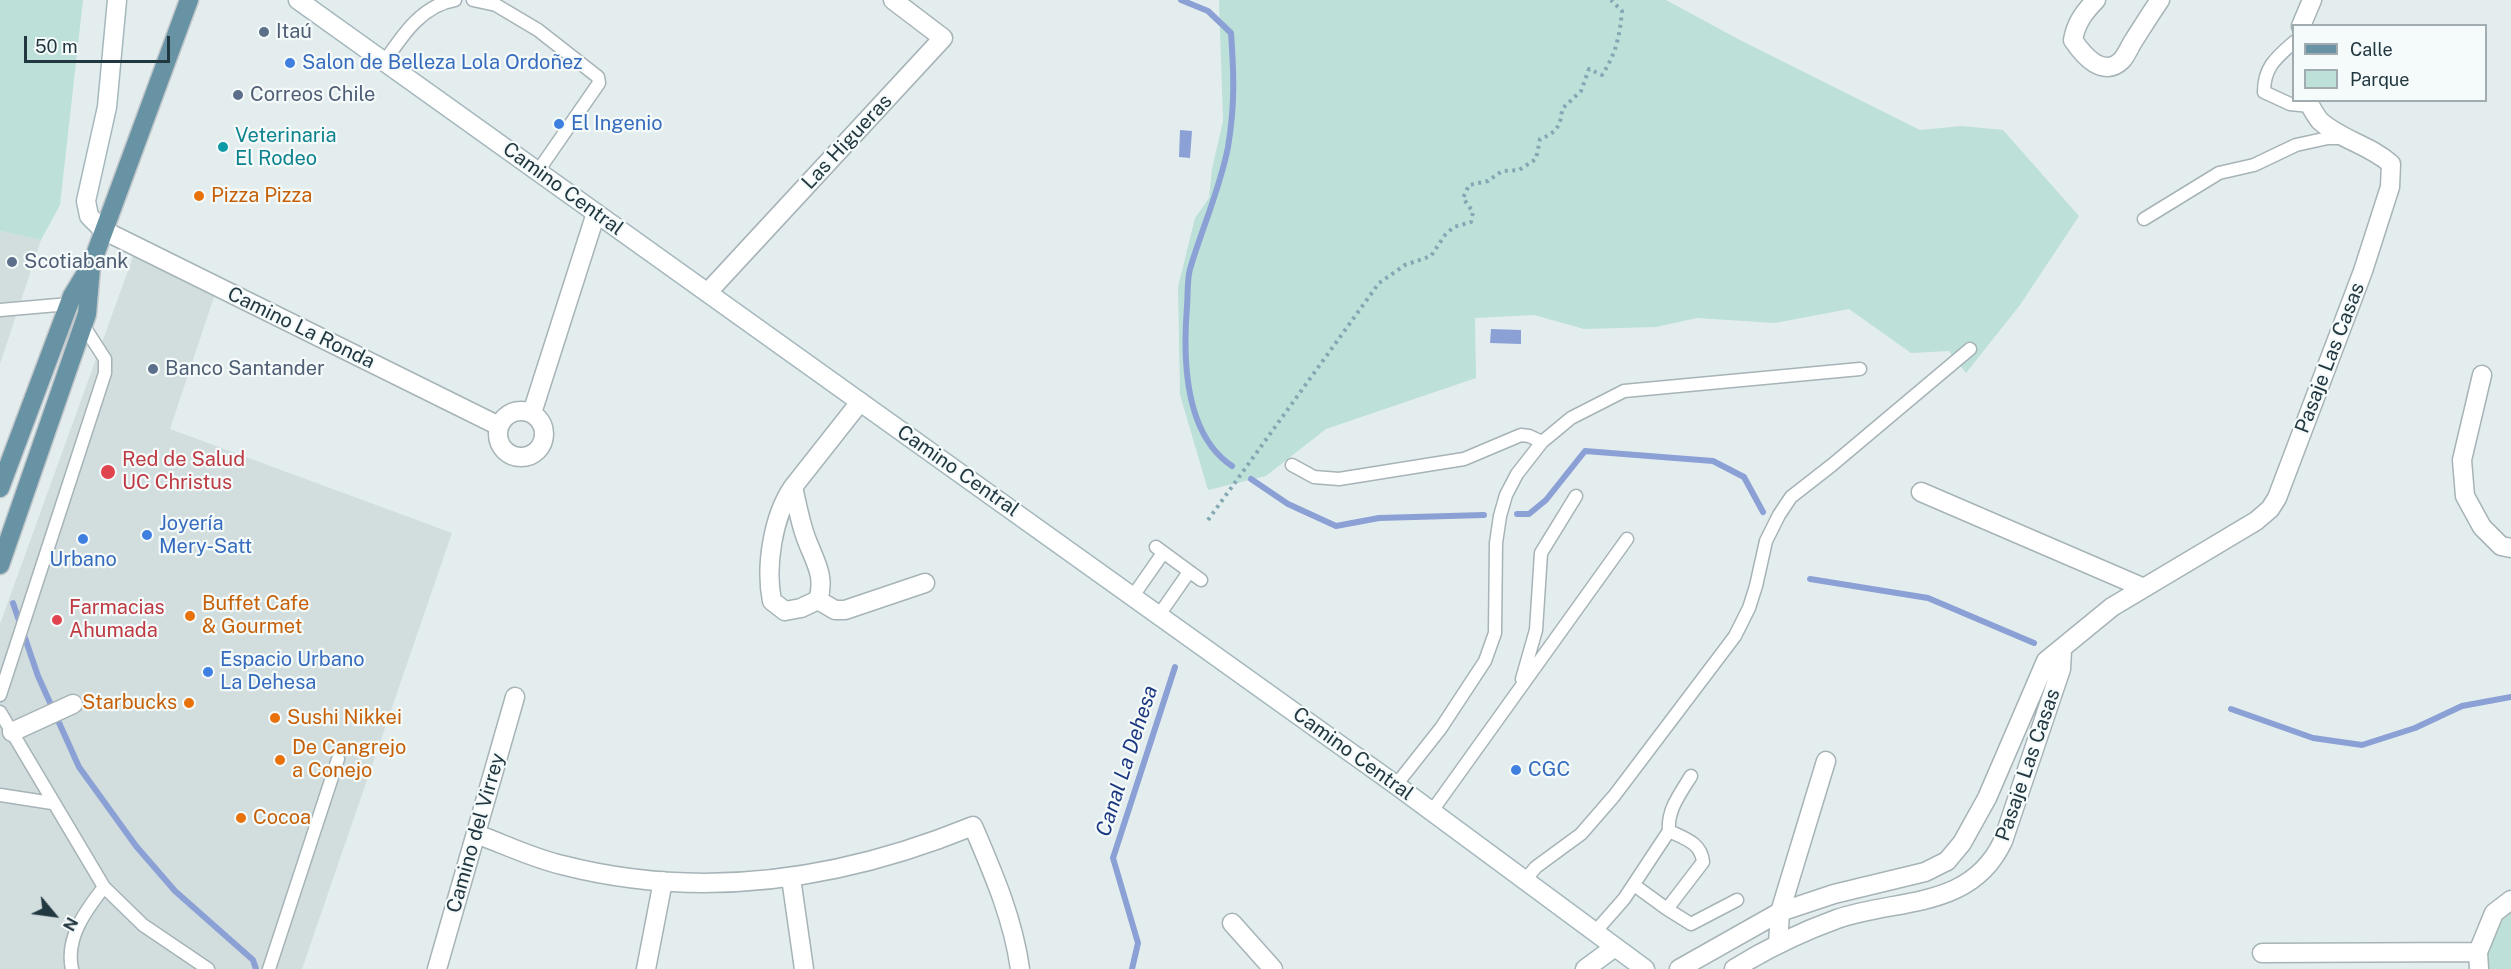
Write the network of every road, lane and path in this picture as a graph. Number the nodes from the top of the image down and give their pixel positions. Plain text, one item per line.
1 (117, 0) edge
2 (189, 0) edge
3 (298, 0) edge
4 (455, 0) edge
5 (473, 0) edge
6 (892, 0) edge
7 (1611, 0) edge
8 (2096, 0) edge
9 (2160, 0) edge
10 (2312, 0) edge
11 (2302, 24) edge
12 (2292, 44) edge
13 (385, 61) junction
14 (2308, 103) edge
15 (2350, 140) junction
16 (538, 171) junction
17 (596, 213) junction
18 (2144, 219) dead end
19 (103, 231) junction
20 (92, 263) junction
21 (708, 292) junction
22 (69, 304) junction
23 (0, 310) edge
24 (83, 325) junction
25 (1970, 349) dead end
26 (1860, 369) dead end
27 (2482, 375) dead end
28 (860, 402) junction
29 (532, 413) junction
30 (499, 426) junction
31 (1542, 442) junction
32 (1292, 465) dead end
33 (2, 479) edge
34 (793, 487) junction
35 (1921, 492) dead end
36 (1576, 496) dead end
37 (1208, 520) dead end
38 (1627, 539) dead end
39 (2511, 548) edge
40 (0, 565) edge
41 (1189, 572) junction
42 (1202, 580) dead end
43 (925, 583) dead end
44 (2144, 588) junction
45 (1133, 596) junction
46 (818, 600) junction
47 (1159, 615) junction
48 (2062, 650) junction
49 (1519, 689) junction
50 (0, 694) edge
51 (515, 697) dead end
52 (60, 710) dead end
53 (0, 712) edge
54 (12, 732) junction
55 (338, 759) dead end
56 (1826, 761) dead end
57 (1690, 776) dead end
58 (1396, 785) junction
59 (0, 795) edge
60 (52, 802) junction
61 (1432, 812) junction
62 (1669, 831) junction
63 (476, 834) junction
64 (791, 878) junction
65 (1525, 879) junction
66 (663, 881) junction
67 (1634, 885) junction
68 (104, 887) junction
69 (1737, 900) dead end
70 (2511, 900) edge
71 (1667, 909) junction
72 (1780, 912) junction
73 (1232, 923) dead end
74 (1595, 932) junction
75 (1778, 944) junction
76 (1615, 947) junction
77 (2262, 953) dead end
78 (2478, 961) edge
79 (72, 969) edge
80 (208, 969) edge
81 (269, 969) edge
82 (437, 969) edge
83 (646, 969) edge
84 (804, 969) edge
85 (1020, 969) edge
86 (1273, 969) edge
87 (1585, 969) edge
88 (1645, 969) edge
89 (1679, 969) edge
90 (1734, 969) edge

1 - 19 street
2 - 19 main road
3 - 13 street, Camino Central
4 - 13 lane
5 - 16 lane
6 - 21 street, Las Higueras
7 - 37 path
8 - 9 street
10 - 11 street
12 - 14 lane
13 - 16 street, Camino Central
14 - 15 street, Pasaje Las Casas
15 - 18 lane
15 - 44 street, Pasaje Las Casas
16 - 17 street, Camino Central
17 - 21 street, Camino Central
17 - 29 street
19 - 20 main road
19 - 30 street, Camino La Ronda
20 - 22 main road
20 - 24 main road
21 - 28 street, Camino Central
22 - 23 lane
22 - 33 main road
24 - 40 main road
24 - 50 lane
25 - 65 lane
26 - 31 lane
27 - 39 street
28 - 34 street
28 - 45 street, Camino Central
29 - 30 street
29 - 30 street
31 - 32 lane
31 - 58 lane
34 - 46 street
34 - 46 street
35 - 44 street
36 - 49 lane
38 - 49 lane
41 - 42 lane
41 - 45 lane
41 - 47 lane
43 - 46 street
44 - 48 street, Pasaje Las Casas
45 - 47 street, Camino Central
47 - 58 street, Camino Central
48 - 72 street, Pasaje Las Casas
48 - 75 street, Pasaje Las Casas
49 - 61 lane
51 - 63 street, Camino del Virrey
52 - 54 street
53 - 54 lane
54 - 60 lane
55 - 81 lane
56 - 72 street
57 - 62 lane
58 - 61 street, Camino Central
59 - 60 lane
60 - 68 lane
61 - 65 street, Camino Central
62 - 67 lane
62 - 71 lane
63 - 66 street
63 - 82 street, Camino del Virrey
64 - 66 street
64 - 84 street
64 - 85 street
65 - 74 street, Camino Central
66 - 83 street
67 - 71 lane
67 - 74 lane
68 - 79 lane
68 - 80 lane
69 - 71 lane
70 - 78 street
72 - 75 street
72 - 89 street, Pasaje Las Casas
73 - 86 street
74 - 76 street, Camino Central
75 - 90 street, Pasaje Las Casas
76 - 87 street
76 - 88 street, Camino Central
77 - 78 street

